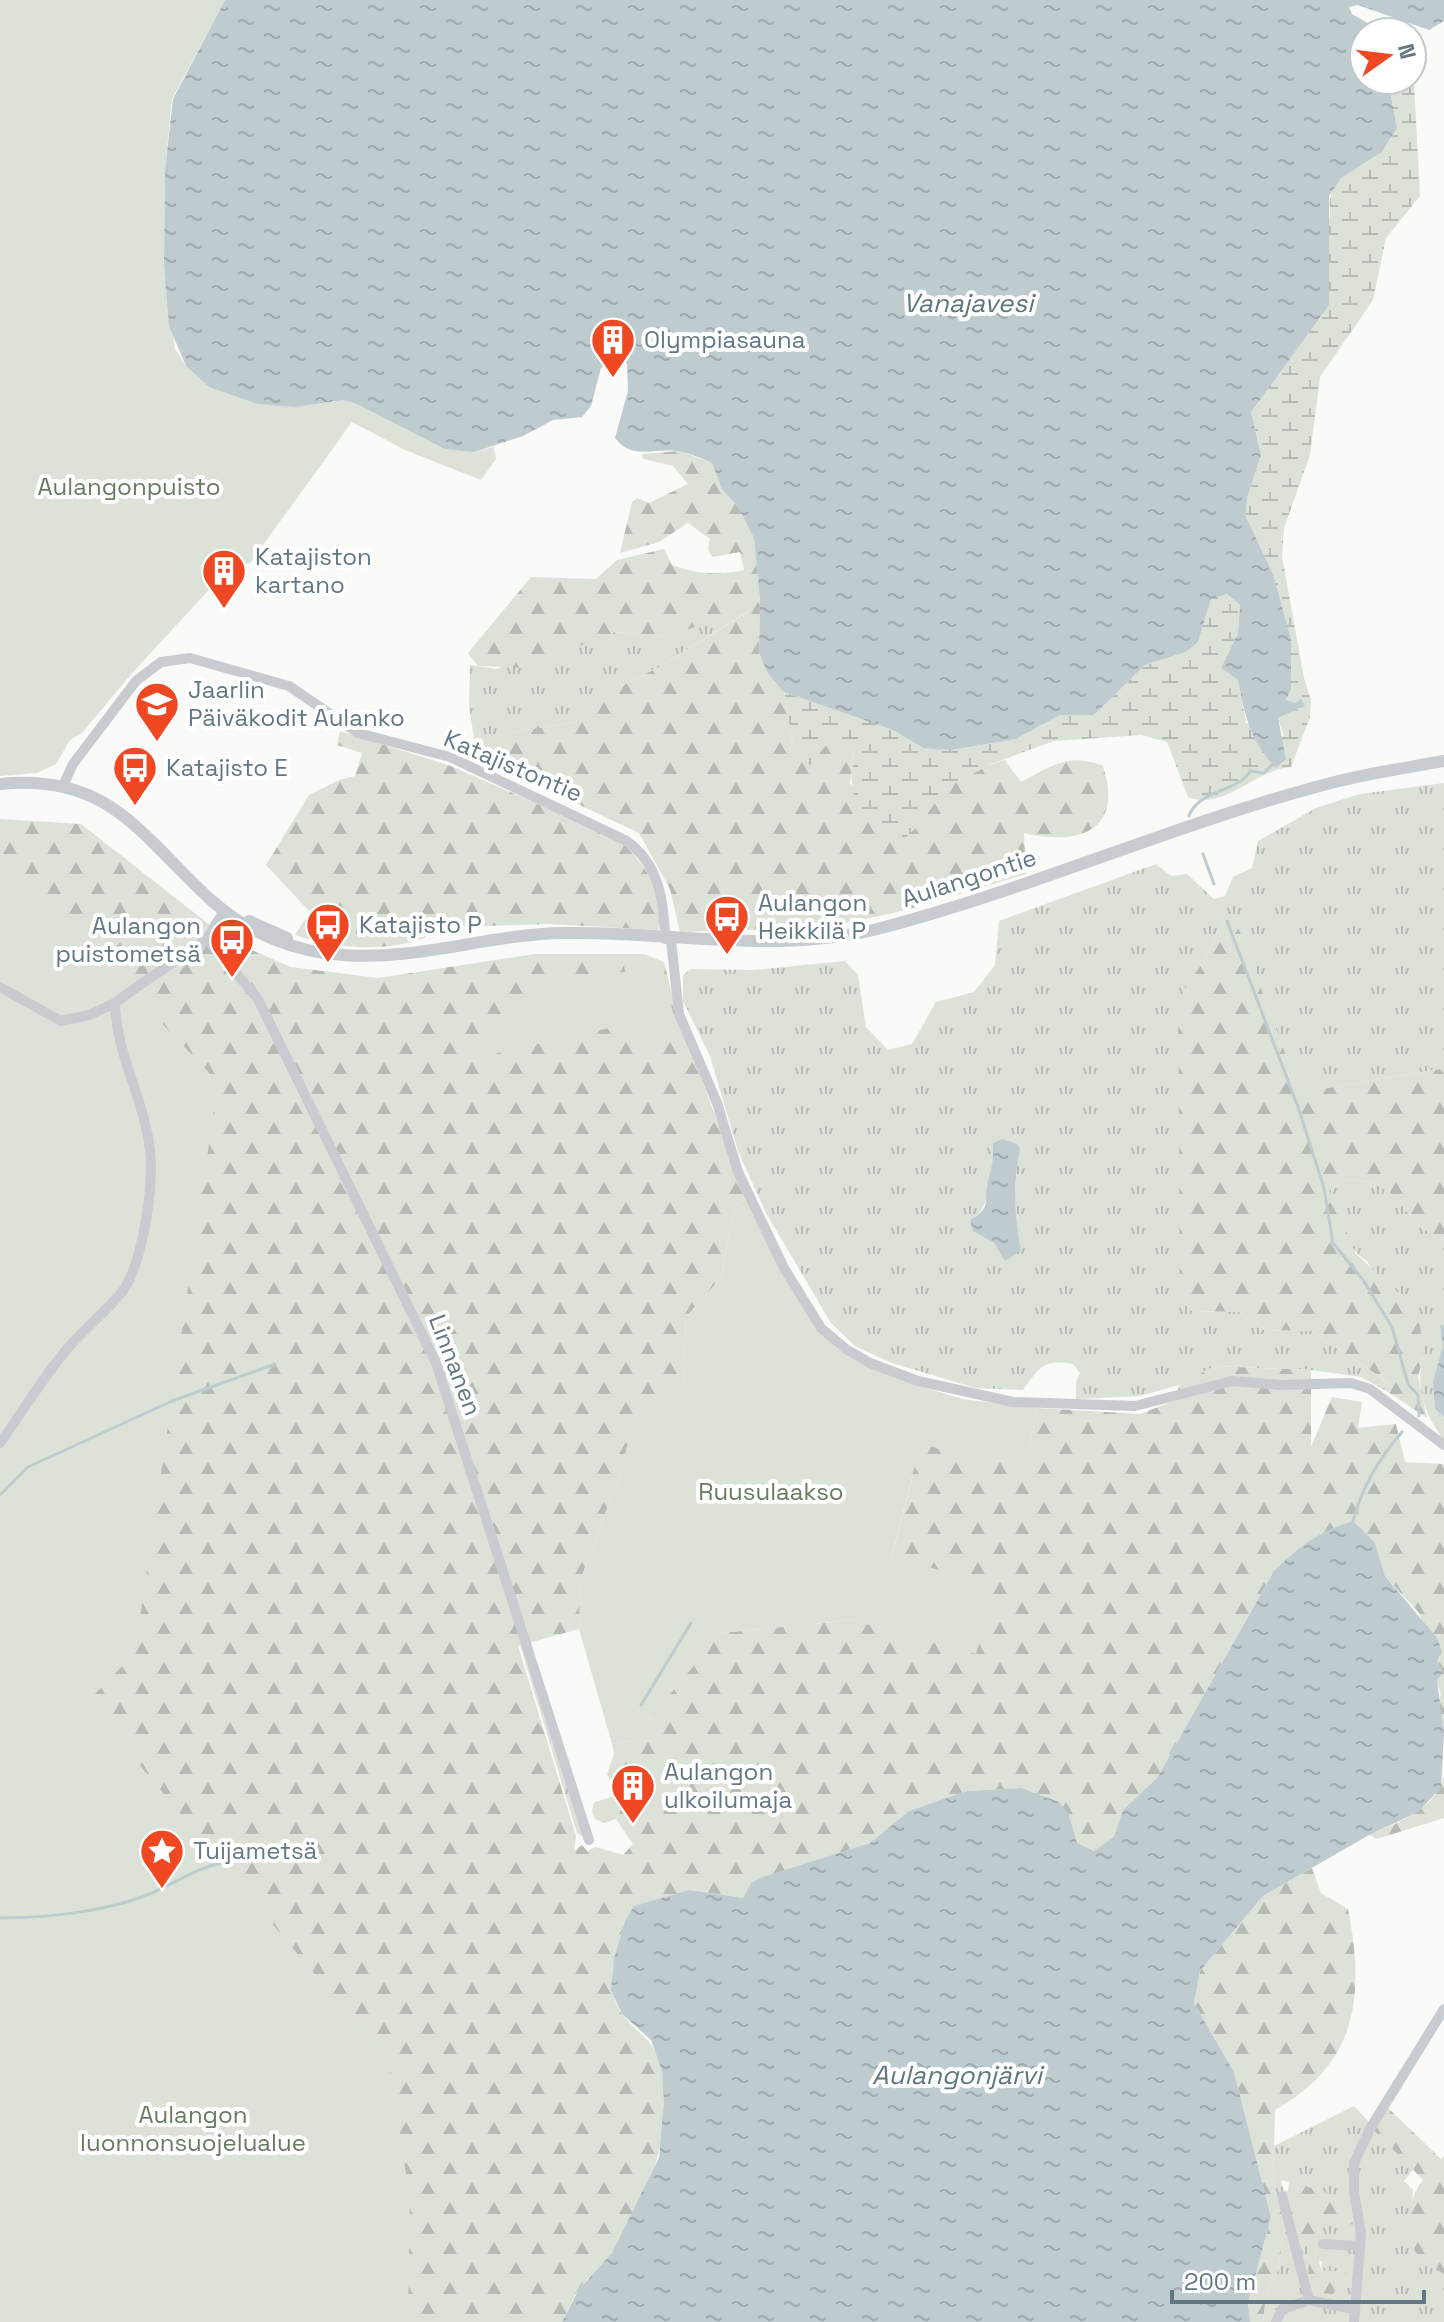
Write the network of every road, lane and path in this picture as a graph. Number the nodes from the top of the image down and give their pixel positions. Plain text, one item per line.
1 (1444, 761) edge
2 (0, 784) edge
3 (63, 786) junction
4 (226, 912) junction
5 (209, 937) junction
6 (668, 939) junction
7 (0, 987) edge
8 (115, 1003) junction
9 (0, 1443) edge
10 (1444, 1445) edge
11 (589, 1840) dead end
12 (1444, 2009) edge
13 (1282, 2196) dead end
14 (1323, 2244) dead end
15 (1360, 2246) junction
16 (1309, 2300) junction
17 (1354, 2309) junction
18 (1276, 2322) edge
19 (1354, 2322) edge

1 - 6 street, Aulangontie
2 - 3 street, Aulangontie
3 - 4 street, Aulangontie
3 - 6 street, Katajistontie
4 - 5 street
4 - 6 street, Aulangontie
5 - 8 street
5 - 11 street, Linnanen
6 - 10 street, Katajistontie
7 - 8 street
8 - 9 street
12 - 15 street
13 - 16 street
14 - 15 street
15 - 17 street
16 - 17 street
16 - 18 street
17 - 19 street

